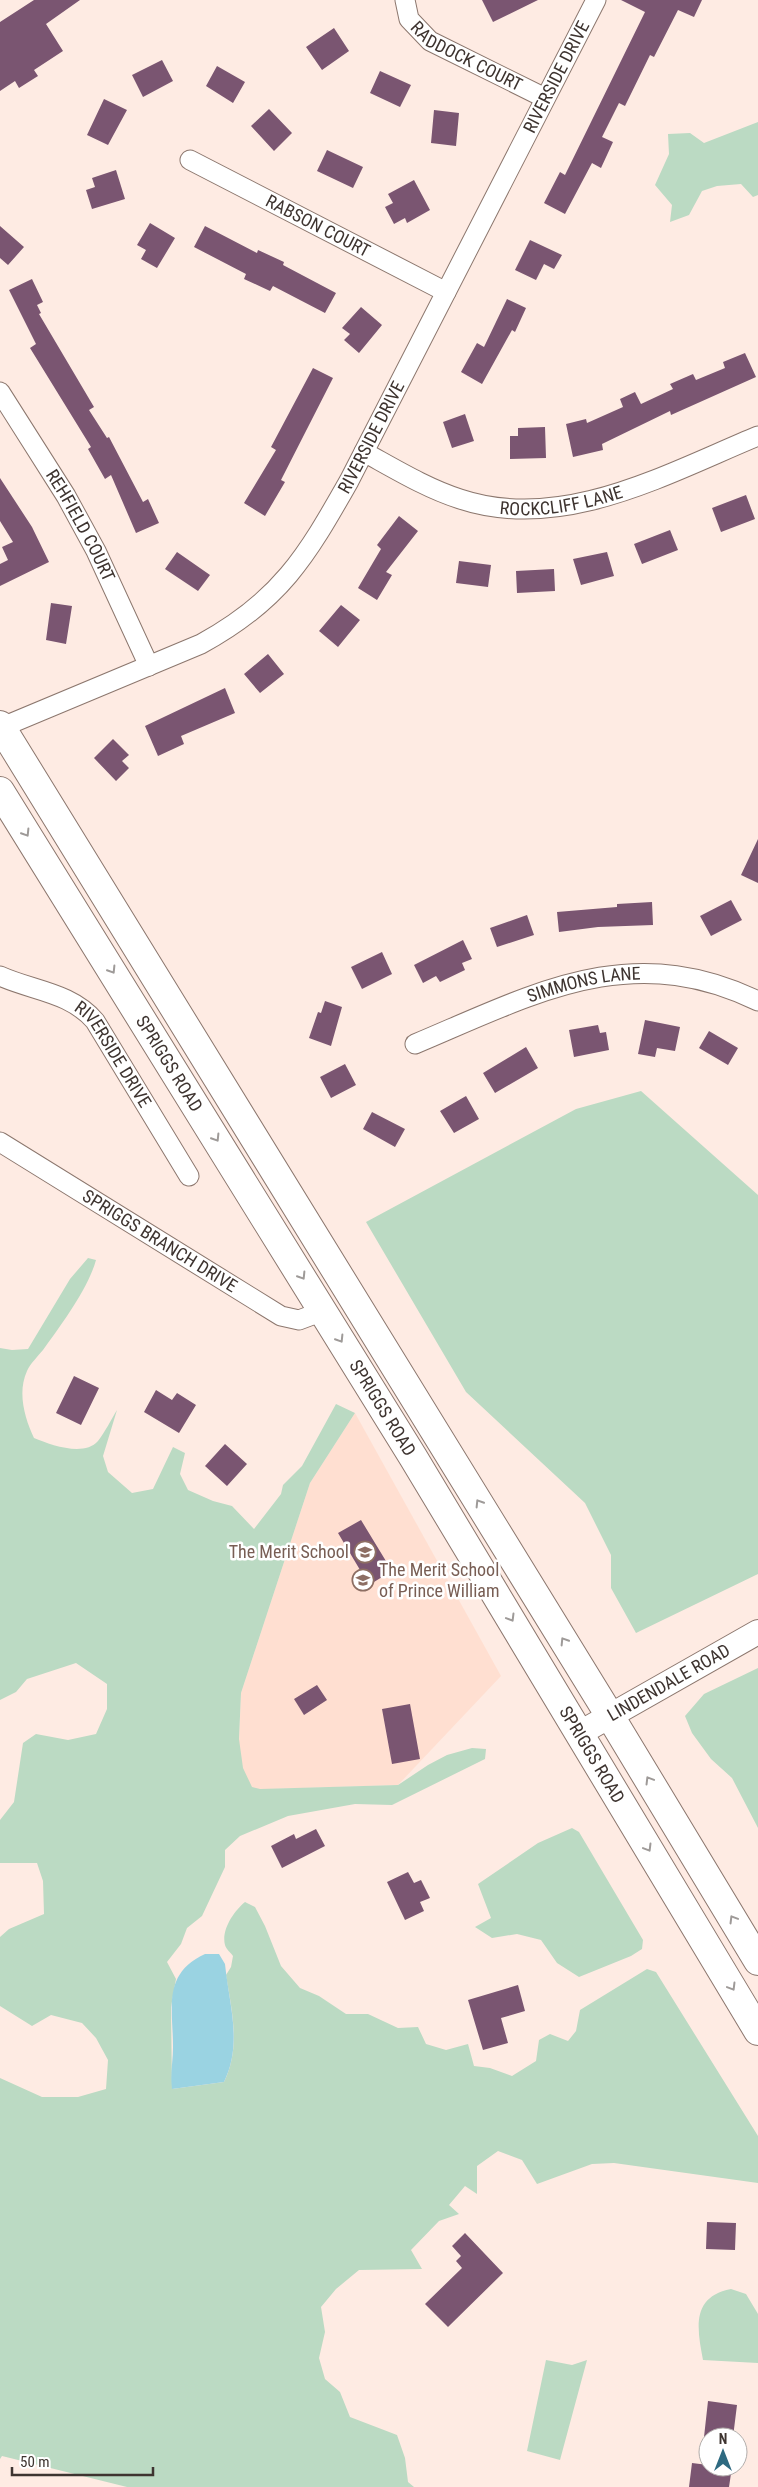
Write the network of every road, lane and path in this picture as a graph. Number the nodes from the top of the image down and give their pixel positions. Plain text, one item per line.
1 (405, 0) edge
2 (596, 0) edge
3 (545, 98) junction
4 (190, 160) dead end
5 (446, 292) junction
6 (0, 392) edge
7 (758, 436) edge
8 (364, 452) junction
9 (149, 666) junction
10 (0, 726) edge
11 (0, 791) edge
12 (0, 976) edge
13 (758, 1000) edge
14 (415, 1044) dead end
15 (0, 1142) edge
16 (188, 1176) dead end
17 (323, 1311) junction
18 (758, 1632) edge
19 (610, 1716) junction
20 (580, 1733) junction
21 (758, 1961) edge
22 (758, 2031) edge

1 - 3 street, RADDOCK COURT
2 - 3 street, RIVERSIDE DRIVE
3 - 5 street, RIVERSIDE DRIVE
4 - 5 street, RABSON COURT
5 - 8 street, RIVERSIDE DRIVE
6 - 9 street, REHFIELD COURT
7 - 8 street, ROCKCLIFF LANE
8 - 9 street, RIVERSIDE DRIVE
9 - 10 street, RIVERSIDE DRIVE
19 -> 10 main road, SPRIGGS ROAD
11 -> 17 main road, SPRIGGS ROAD
12 - 16 street, RIVERSIDE DRIVE
13 - 14 street, SIMMONS LANE
15 - 17 street, SPRIGGS BRANCH DRIVE
17 -> 20 main road, SPRIGGS ROAD
18 - 19 street, LINDENDALE ROAD
19 - 20 street, LINDENDALE ROAD
21 -> 19 main road, SPRIGGS ROAD
20 -> 22 main road, SPRIGGS ROAD

